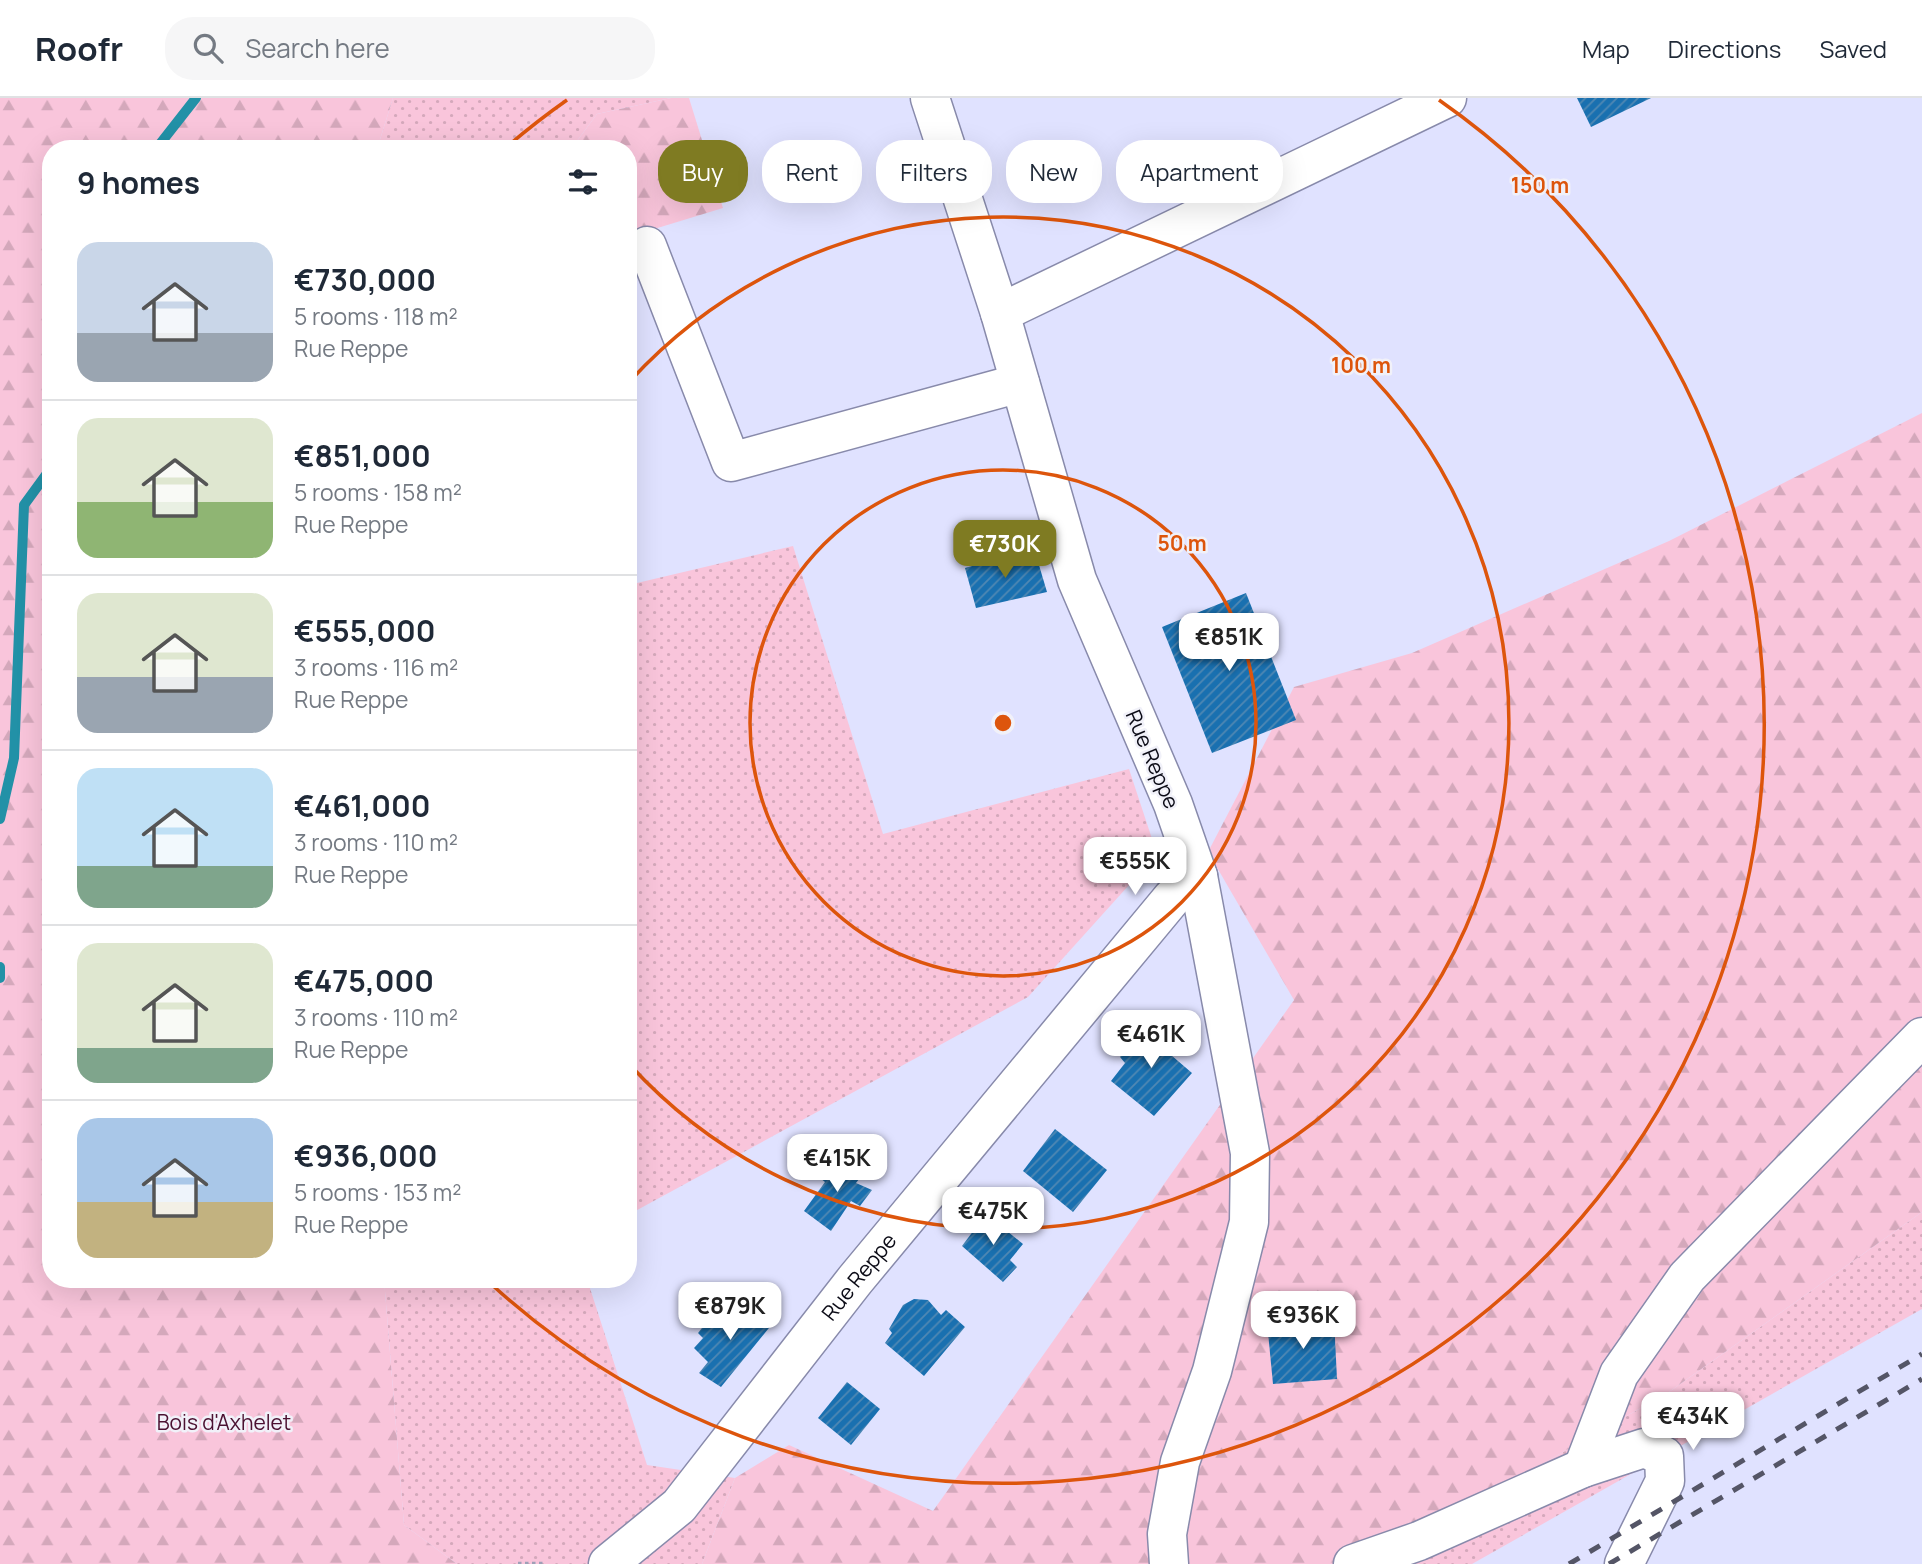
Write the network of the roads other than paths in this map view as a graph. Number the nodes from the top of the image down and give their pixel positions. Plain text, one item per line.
1 (930, 98) edge
2 (1447, 98) edge
3 (647, 246) dead end
4 (1000, 313) junction
5 (1020, 383) junction
6 (1198, 876) junction
7 (1922, 1037) edge
8 (1583, 1468) junction
9 (608, 1564) edge
10 (1170, 1564) edge
11 (1353, 1564) edge
12 (1624, 1564) edge

1 - 4 street, Rue Reppe
2 - 4 street
3 - 5 street
4 - 5 street, Rue Reppe
5 - 6 street, Rue Reppe
6 - 9 street, Rue Reppe
6 - 10 street
7 - 8 street
8 - 11 street
8 - 12 street

